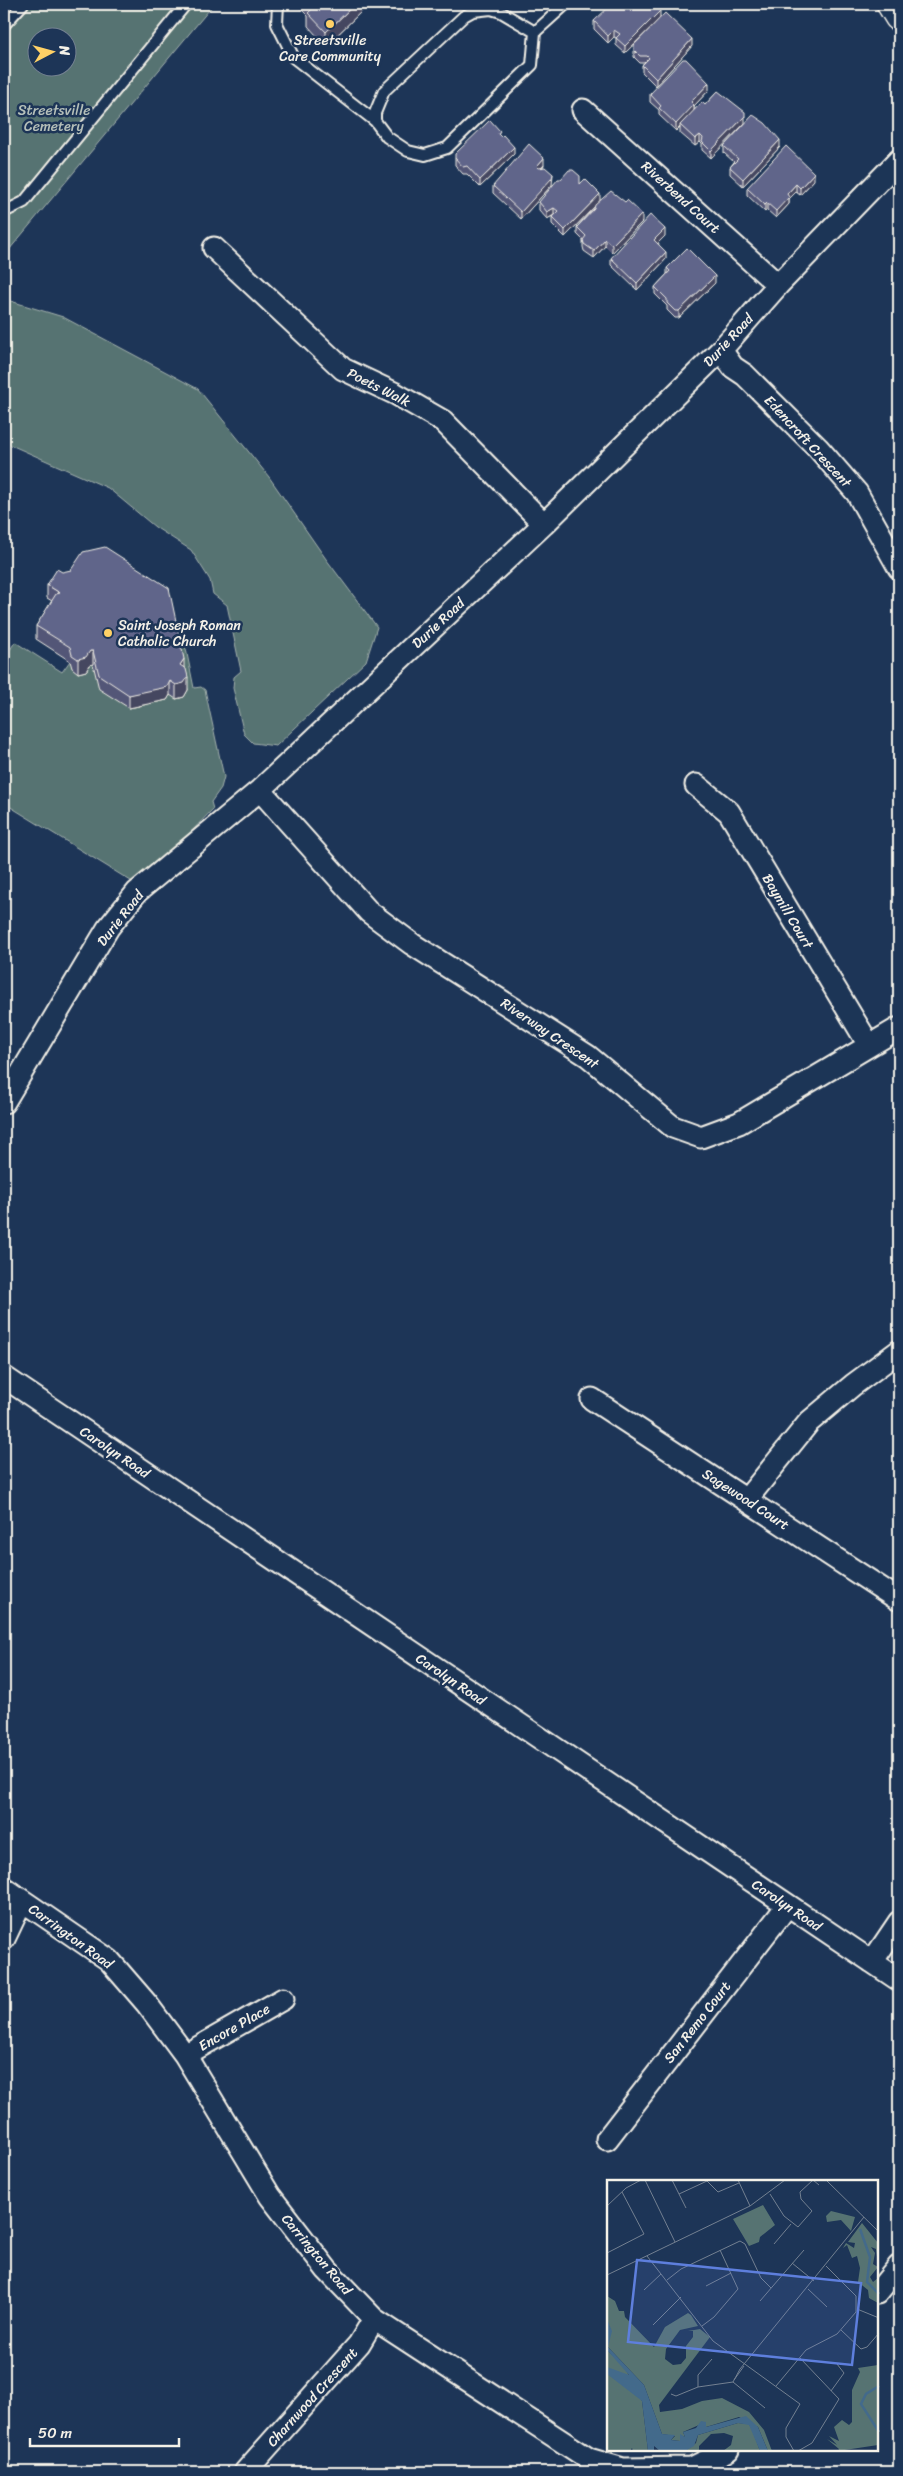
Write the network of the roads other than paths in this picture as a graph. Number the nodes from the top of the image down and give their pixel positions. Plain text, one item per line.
1 (23, 4) edge
2 (186, 4) edge
3 (278, 4) edge
4 (566, 4) edge
5 (891, 4) edge
6 (899, 17) edge
7 (4, 25) edge
8 (535, 32) junction
9 (583, 110) dead end
10 (375, 121) junction
11 (899, 160) edge
12 (4, 212) edge
13 (214, 248) dead end
14 (778, 285) junction
15 (721, 350) junction
16 (544, 524) junction
17 (899, 568) edge
18 (696, 784) dead end
19 (260, 790) junction
20 (899, 1028) edge
21 (869, 1046) junction
22 (4, 1102) edge
23 (899, 1351) edge
24 (4, 1377) edge
25 (592, 1399) dead end
26 (747, 1499) junction
27 (899, 1600) edge
28 (4, 1888) edge
29 (22, 1901) junction
30 (787, 1906) junction
31 (899, 1922) edge
32 (4, 1939) edge
33 (872, 1962) junction
34 (899, 1980) edge
35 (283, 1999) dead end
36 (185, 2055) junction
37 (607, 2139) dead end
38 (899, 2266) edge
39 (878, 2292) edge
40 (374, 2319) junction
41 (726, 2451) edge
42 (623, 2471) edge
43 (245, 2472) edge

1 - 7 lane
2 - 12 lane
3 - 10 lane
4 - 8 lane
5 - 6 street
8 - 10 lane
8 - 10 lane
9 - 14 street, Riverbend Court
11 - 14 street, Durie Road
13 - 16 street, Poets Walk
14 - 15 street, Durie Road
15 - 16 street, Durie Road
15 - 17 street, Edencroft Crescent
16 - 19 street, Durie Road
18 - 21 street, Baymill Court
19 - 21 street, Riverway Crescent
19 - 22 street, Durie Road
20 - 21 street, Riverway Crescent
23 - 26 street
24 - 30 street, Carolyn Road
25 - 26 street, Sagewood Court
26 - 27 street, Sagewood Court
28 - 29 street, Carrington Road
29 - 32 street
29 - 36 street, Carrington Road
30 - 33 street, Carolyn Road
30 - 37 street, San Remo Court
31 - 33 street
33 - 34 street, Carolyn Road
35 - 36 street, Encore Place
36 - 40 street, Carrington Road
38 - 39 street
40 - 42 street, Carrington Road
40 - 43 street, Charnwood Crescent
41 - 42 street, Carrington Road

